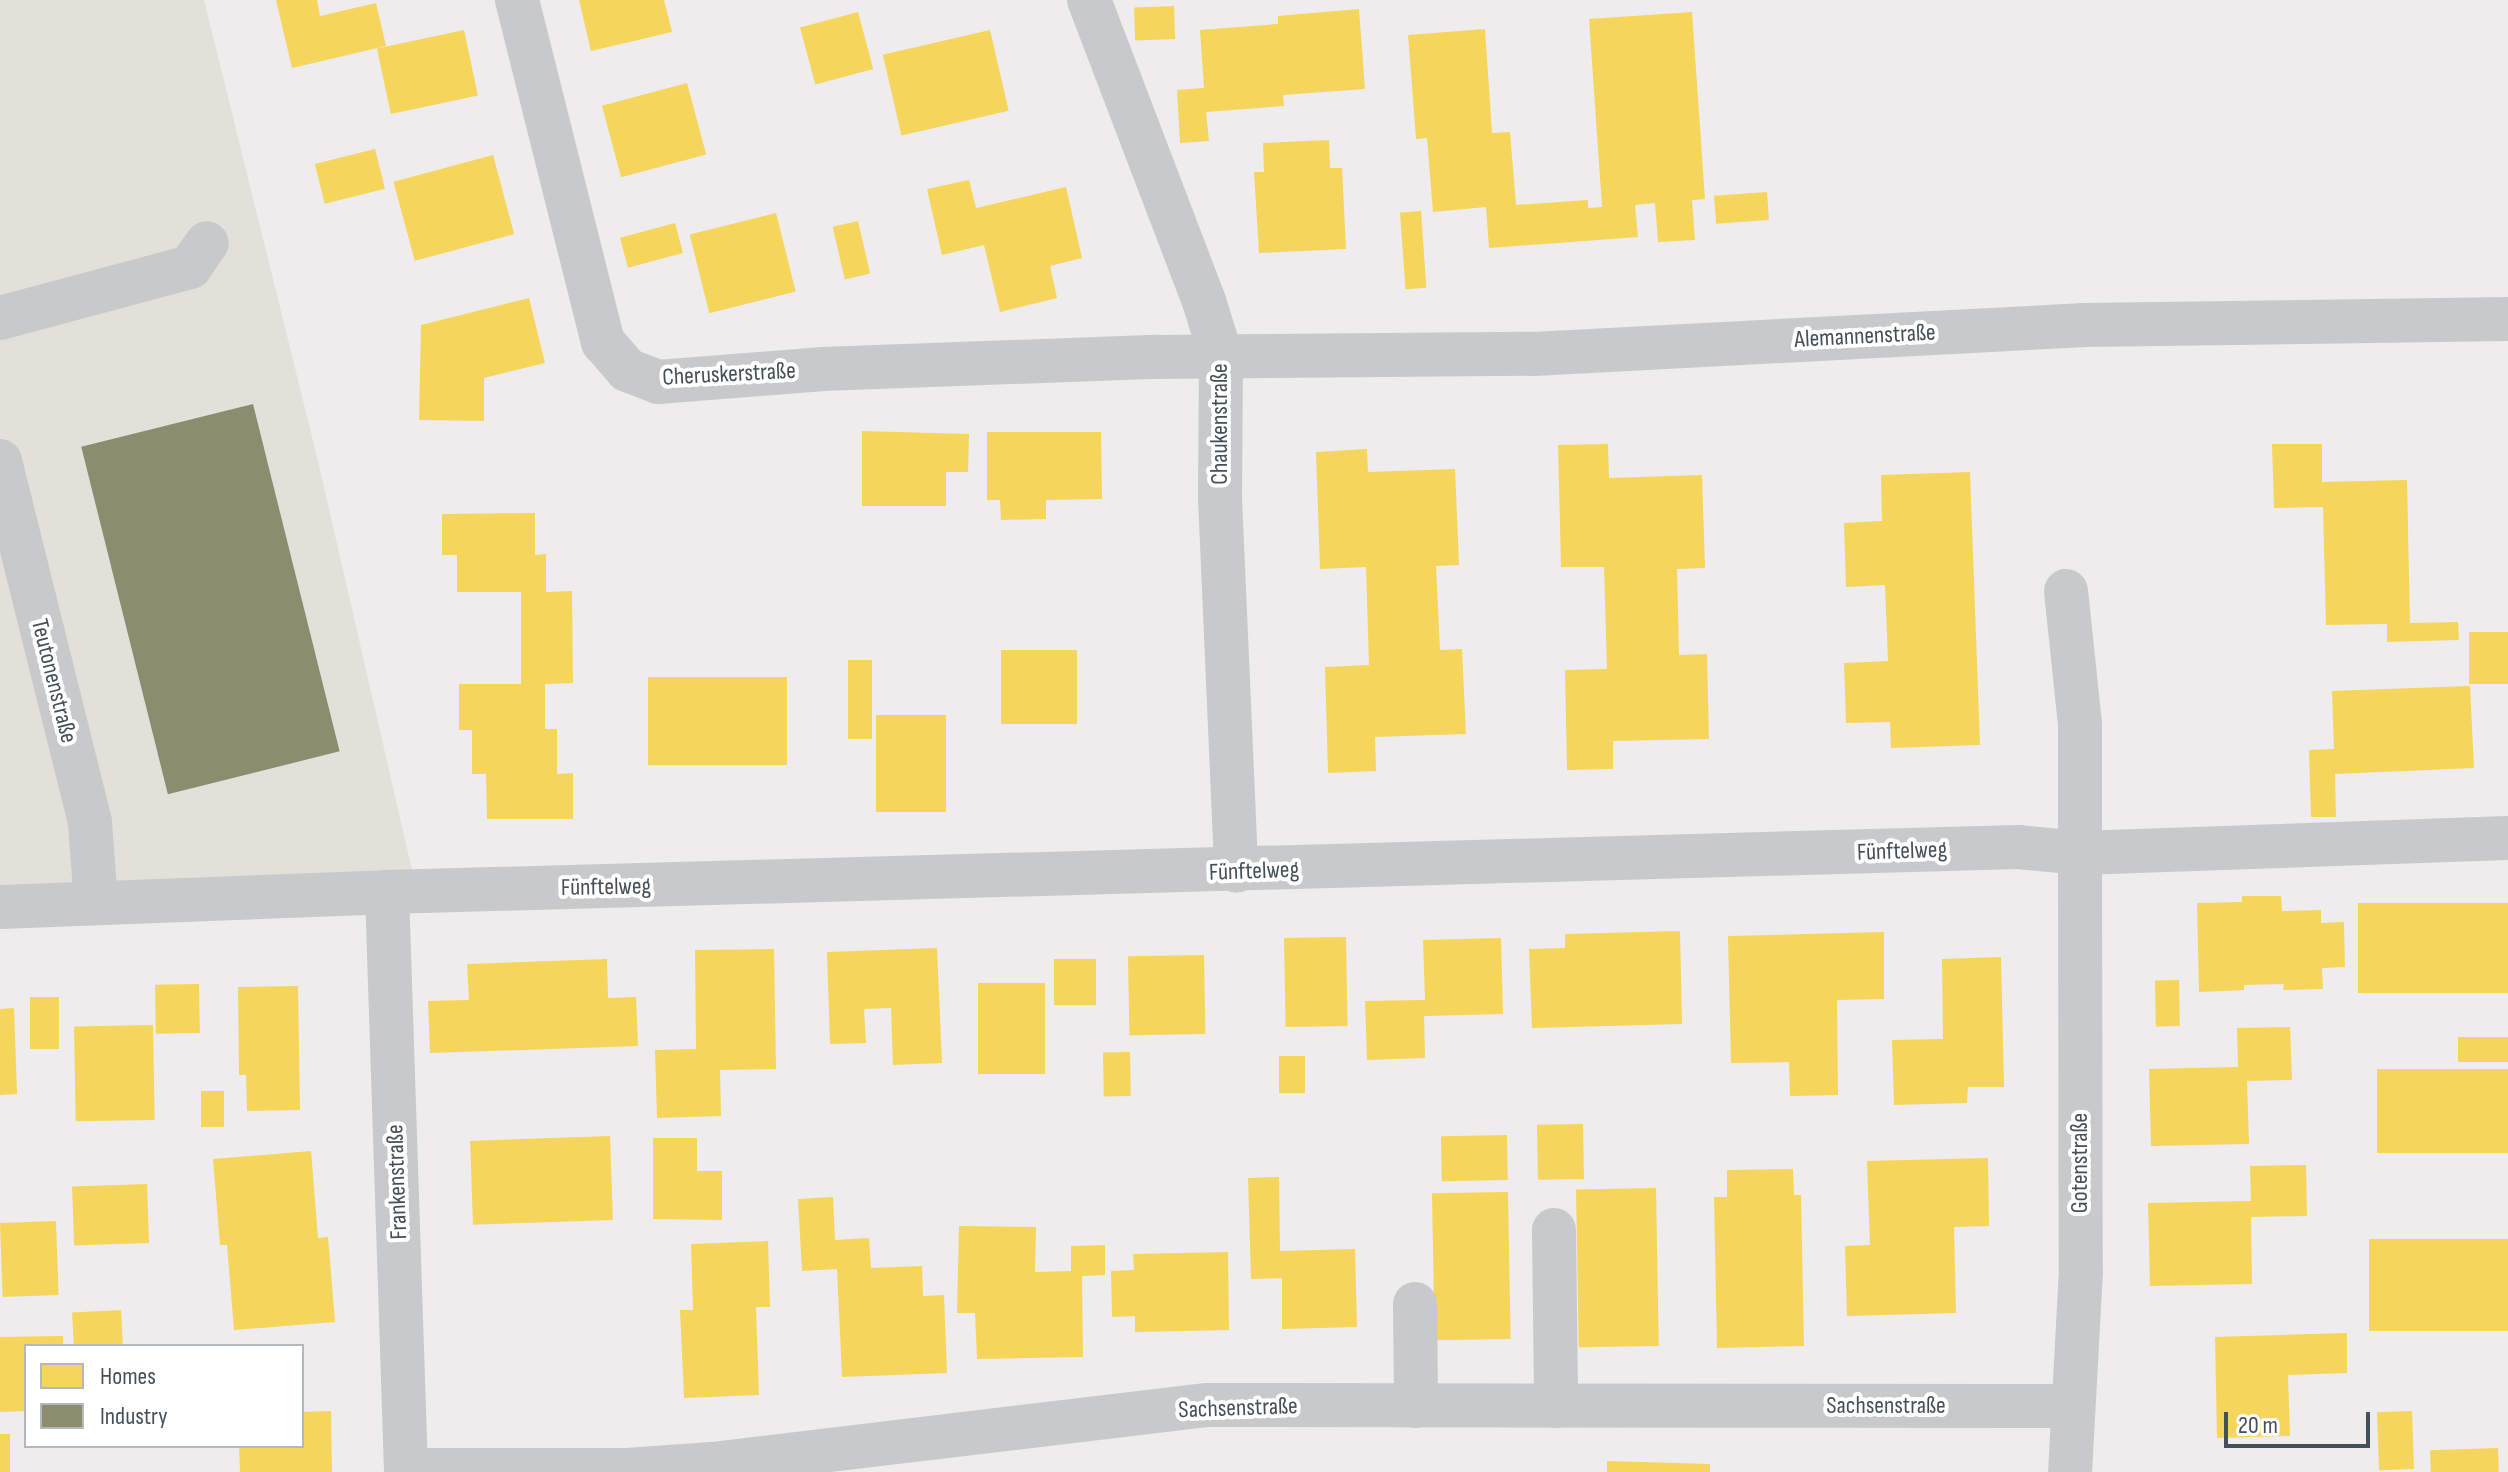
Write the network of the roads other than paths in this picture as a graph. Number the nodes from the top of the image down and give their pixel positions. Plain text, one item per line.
1 (517, 0) edge
2 (1089, 0) edge
3 (207, 243) dead end
4 (0, 318) edge
5 (2508, 319) edge
6 (1221, 356) junction
7 (0, 461) edge
8 (2066, 591) dead end
9 (2508, 838) edge
10 (2080, 853) junction
11 (1236, 871) junction
12 (387, 892) junction
13 (96, 902) junction
14 (0, 907) edge
15 (1554, 1230) dead end
16 (1415, 1304) dead end
17 (1416, 1406) junction
18 (1556, 1406) junction
19 (2073, 1406) junction
20 (406, 1471) edge
21 (2070, 1472) edge

1 - 6 street, Cheruskerstraße
2 - 6 street, Chaukenstraße
3 - 4 street
5 - 6 street, Alemannenstraße
6 - 11 street, Chaukenstraße
7 - 13 street, Teutonenstraße
8 - 10 street, Gotenstraße
9 - 10 street, Fünftelweg
10 - 11 street, Fünftelweg
10 - 19 street, Gotenstraße
11 - 12 street, Fünftelweg
12 - 13 street, Fünftelweg
12 - 20 street, Frankenstraße
13 - 14 street, Fünftelweg
15 - 18 street
16 - 17 street
17 - 18 street, Sachsenstraße
17 - 20 street, Sachsenstraße
18 - 19 street, Sachsenstraße
19 - 21 street, Gotenstraße

